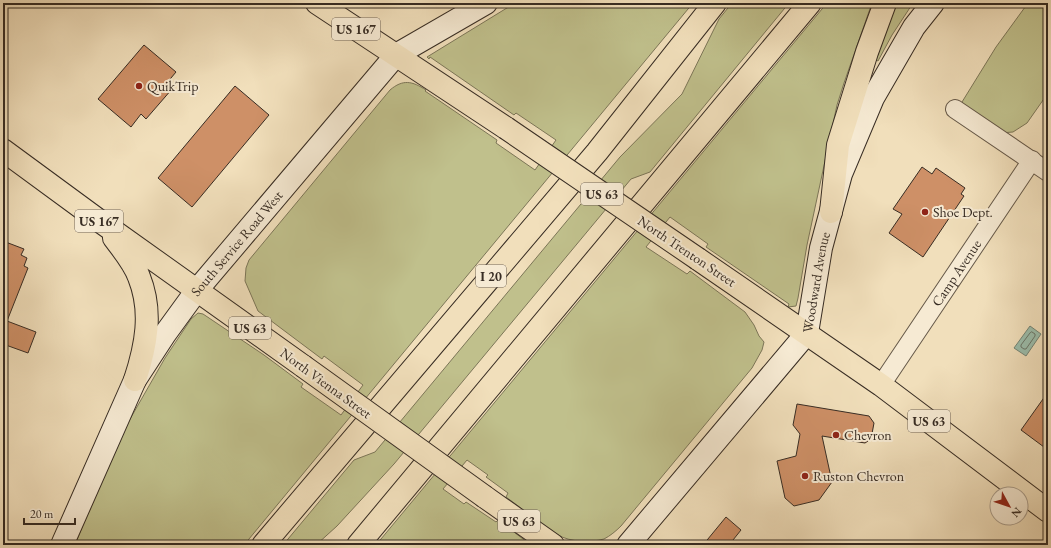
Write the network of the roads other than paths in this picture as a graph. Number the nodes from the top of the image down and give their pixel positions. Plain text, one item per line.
1 (317, 3) edge
2 (486, 3) edge
3 (715, 3) edge
4 (810, 3) edge
5 (885, 3) edge
6 (933, 3) edge
7 (396, 54) junction
8 (955, 109) dead end
9 (3, 150) edge
10 (1032, 160) junction
11 (1048, 172) edge
12 (831, 212) junction
13 (102, 222) junction
14 (197, 290) junction
15 (807, 333) junction
16 (135, 380) junction
17 (882, 385) junction
18 (1048, 511) edge
19 (62, 545) edge
20 (263, 545) edge
21 (358, 545) edge
22 (553, 545) edge
23 (628, 545) edge

1 - 7 highway, North Trenton Street / US 167
2 - 7 main road, South Service Road West
3 - 20 highway, I 20
4 - 21 highway
5 - 12 highway
6 - 12 main road, Woodward Avenue
7 - 14 main road, South Service Road West
7 - 15 highway, North Trenton Street / US 63, bridge
8 - 10 street
9 - 13 highway, North Vienna Street / US 167
10 - 11 street
10 - 17 street, Camp Avenue
12 - 15 main road, Woodward Avenue
13 - 14 highway, North Vienna Street / US 167
13 - 16 highway
14 - 16 main road, South Service Road West
14 - 22 highway, North Vienna Street / US 63, bridge
15 - 17 highway, North Trenton Street / US 63
15 - 23 main road, Woodward Avenue
16 - 19 main road, South Service Road West
17 - 18 highway, North Trenton Street / US 63

